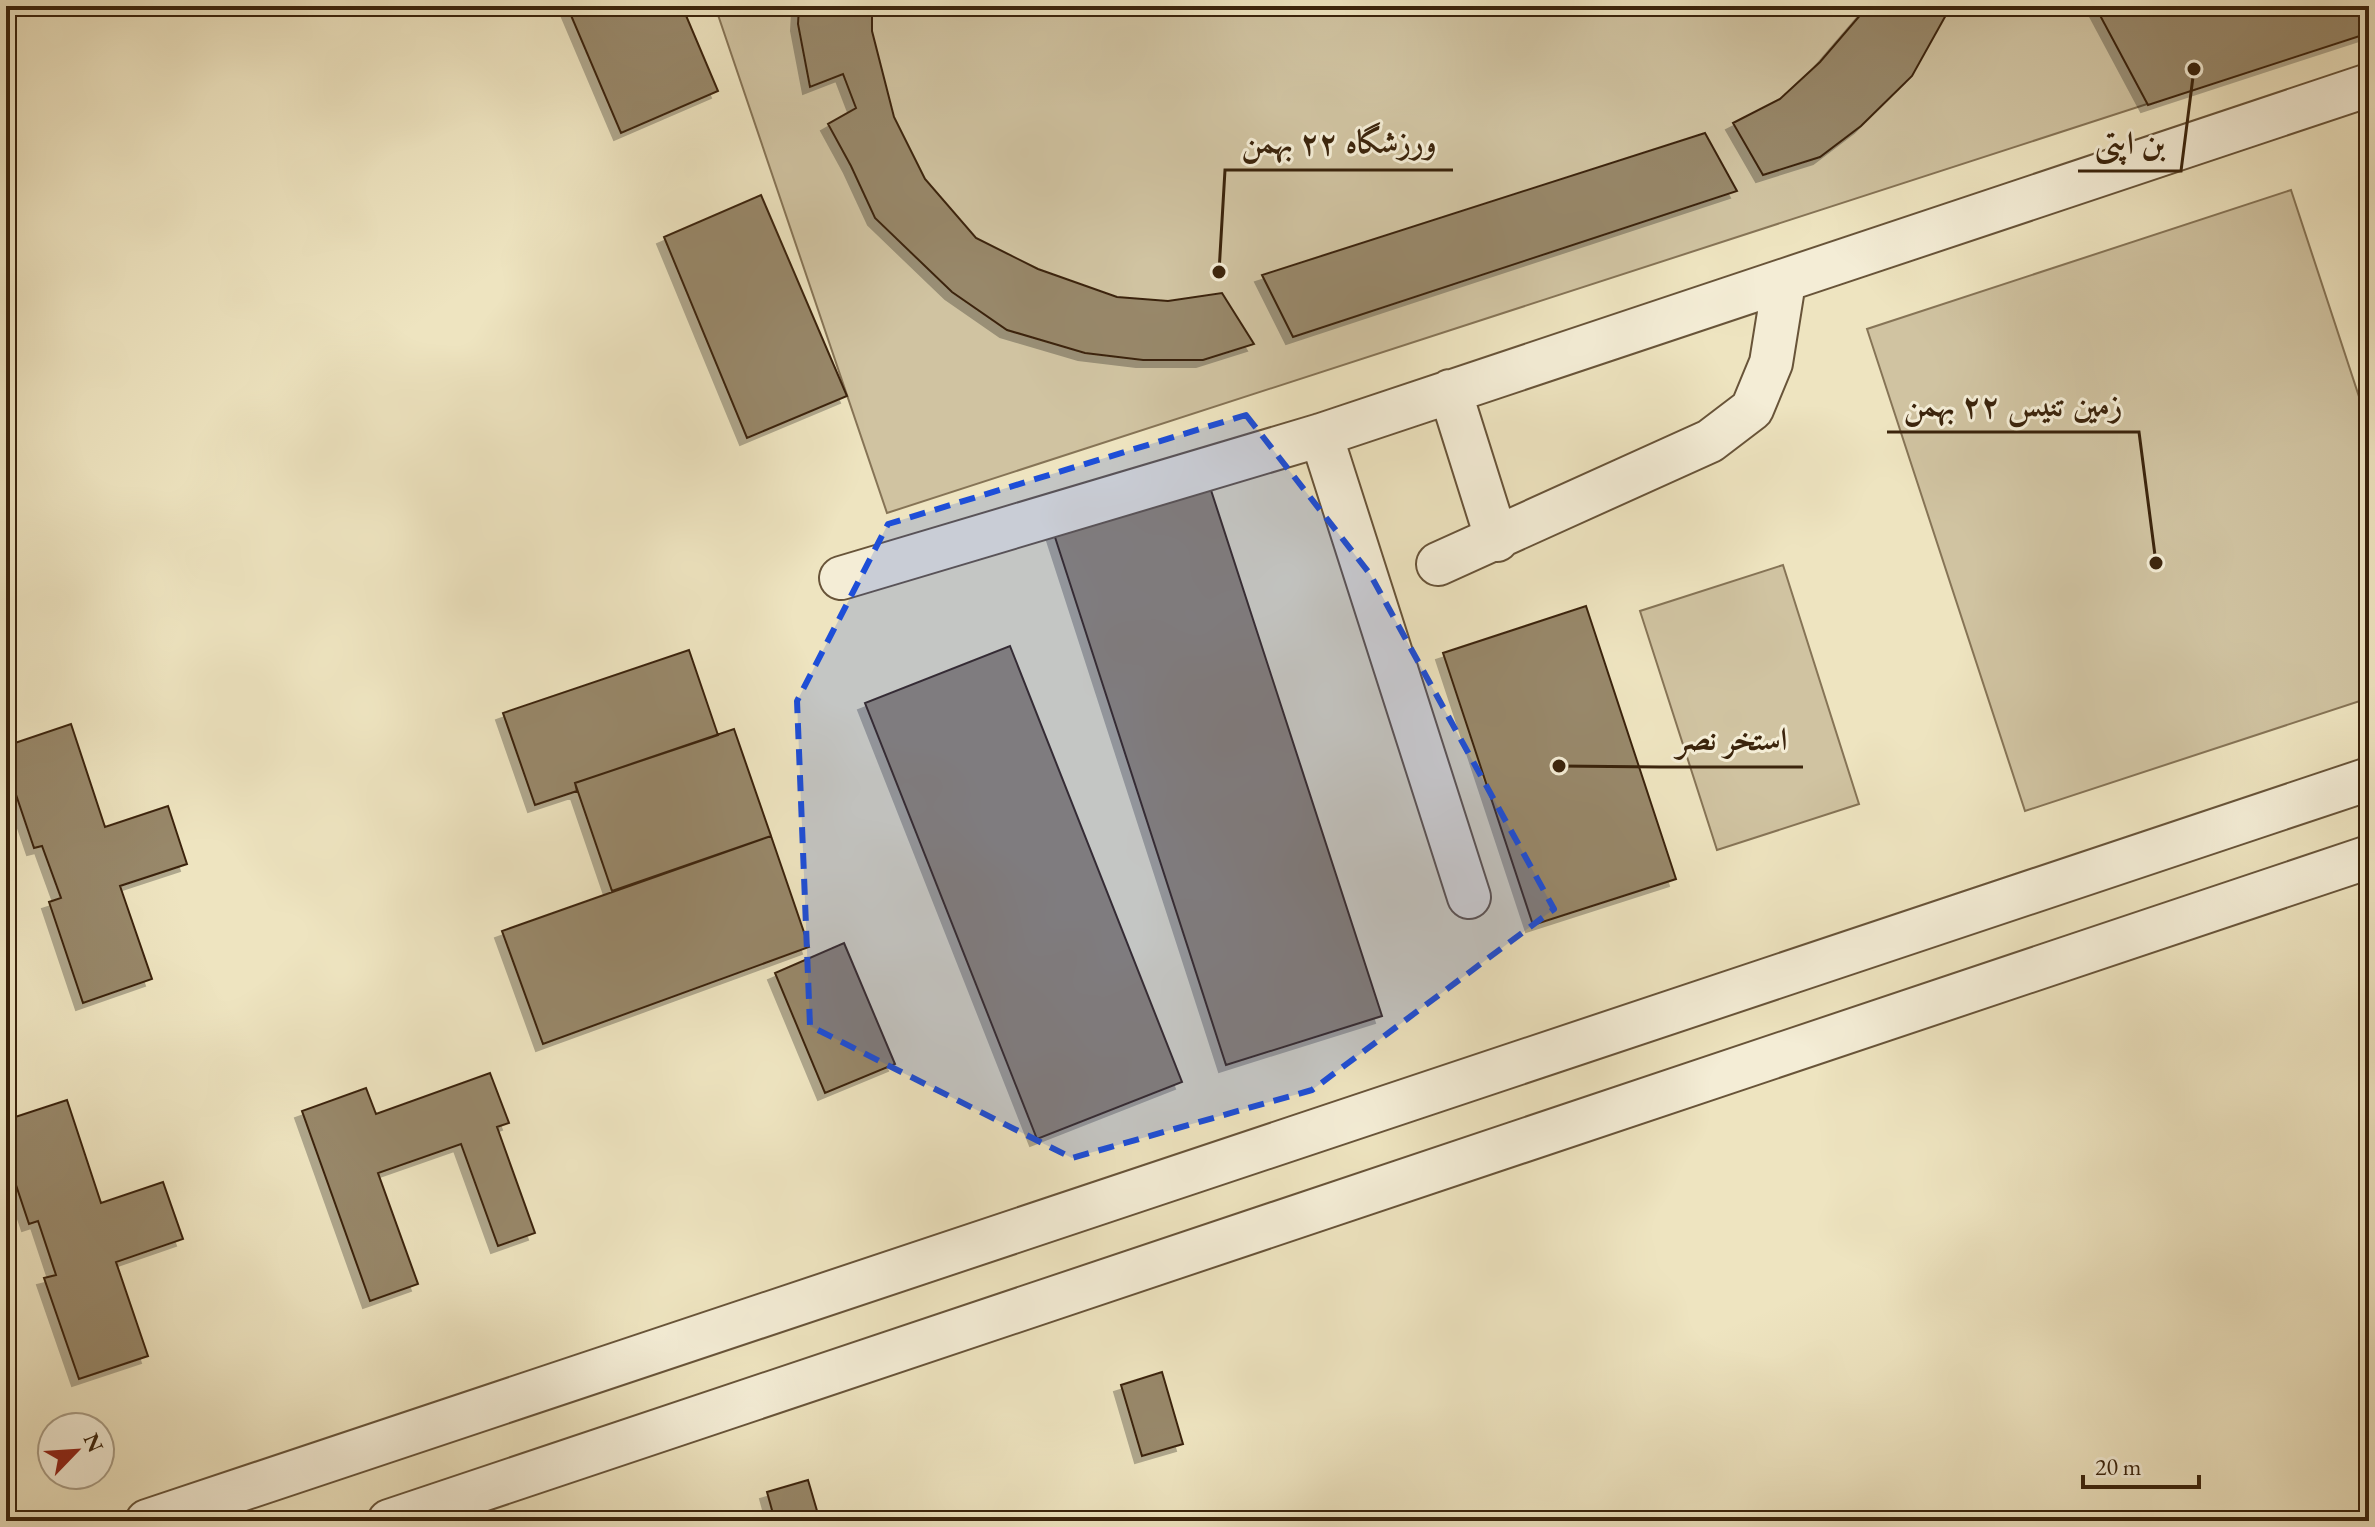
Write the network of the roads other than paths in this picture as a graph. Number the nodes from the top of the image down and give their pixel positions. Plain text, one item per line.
1 (2369, 85) edge
2 (1784, 282) junction
3 (1450, 391) junction
4 (1321, 435) junction
5 (1497, 540) junction
6 (1438, 564) dead end
7 (841, 578) dead end
8 (2369, 779) edge
9 (2369, 857) edge
10 (1469, 897) dead end
11 (147, 1521) edge
12 (389, 1521) edge

1 - 2 lane
2 - 3 lane
2 - 5 lane
3 - 4 lane
3 - 5 lane
4 - 7 lane
4 - 10 lane
5 - 6 lane
8 - 11 lane
9 - 12 lane

